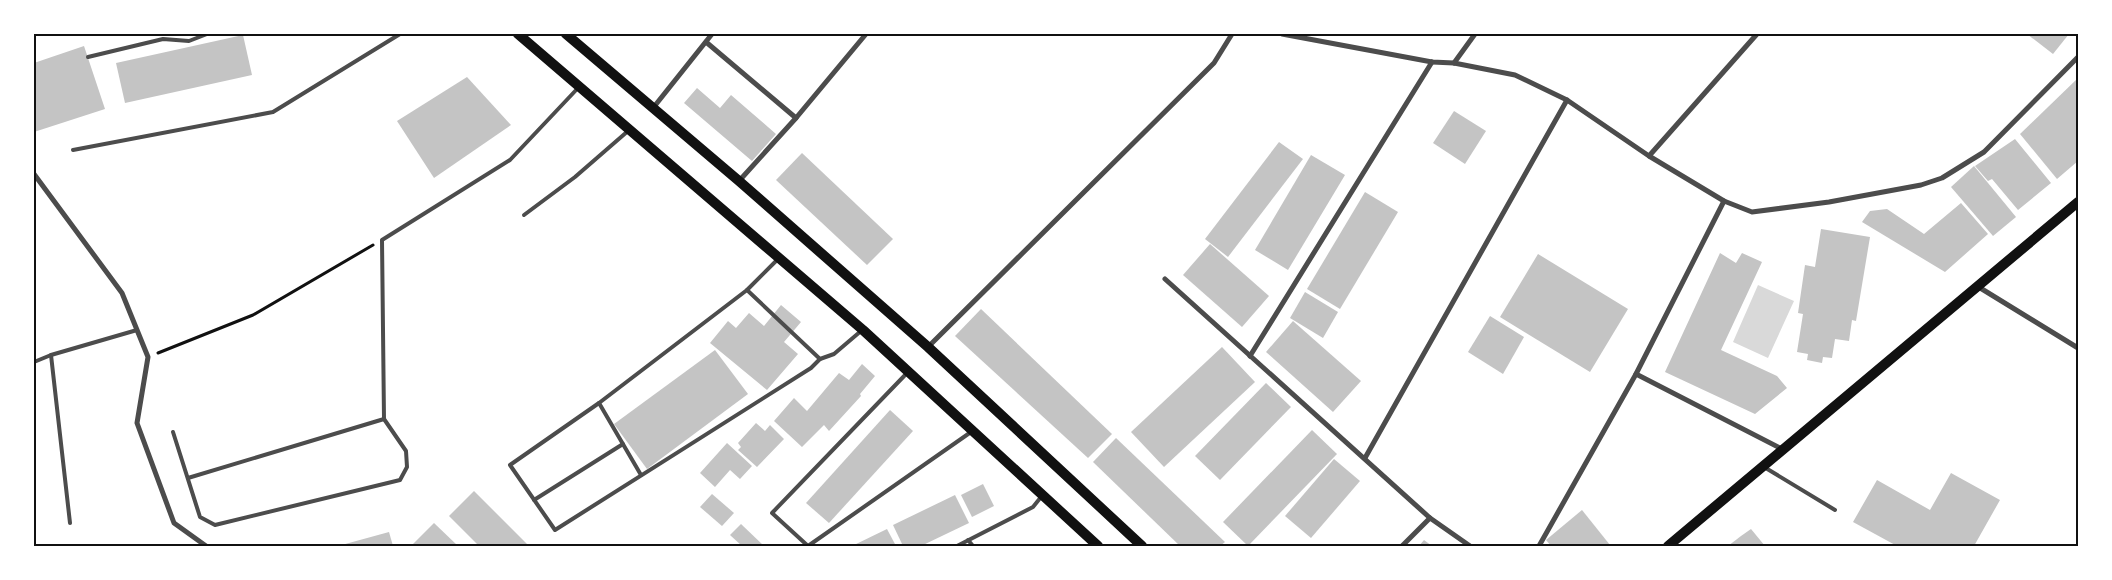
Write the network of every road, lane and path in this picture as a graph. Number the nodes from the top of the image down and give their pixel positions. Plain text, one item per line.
1 (207, 34) edge
2 (400, 34) edge
3 (518, 34) edge
4 (566, 34) edge
5 (712, 34) edge
6 (866, 34) edge
7 (1232, 34) edge
8 (1282, 34) edge
9 (1475, 34) edge
10 (1757, 34) edge
11 (706, 42) junction
12 (2078, 57) edge
13 (88, 58) dead end
14 (1432, 62) junction
15 (1454, 63) junction
16 (579, 86) junction
17 (1567, 100) junction
18 (653, 108) junction
19 (796, 118) junction
20 (630, 130) junction
21 (73, 150) dead end
22 (1649, 156) junction
23 (34, 174) edge
24 (739, 181) junction
25 (1724, 201) junction
26 (2078, 202) edge
27 (524, 215) dead end
28 (382, 240) junction
29 (779, 258) junction
30 (1165, 279) dead end
31 (1977, 286) junction
32 (747, 290) junction
33 (137, 330) junction
34 (863, 330) junction
35 (928, 347) junction
36 (2078, 348) edge
37 (51, 354) junction
38 (1250, 356) junction
39 (148, 357) junction
40 (820, 358) junction
41 (34, 362) edge
42 (908, 372) junction
43 (1636, 374) junction
44 (599, 403) junction
45 (384, 419) junction
46 (972, 430) junction
47 (172, 432) dead end
48 (623, 444) junction
49 (1782, 449) junction
50 (1365, 458) junction
51 (1762, 466) junction
52 (641, 476) junction
53 (188, 478) junction
54 (1043, 495) junction
55 (534, 500) junction
56 (1835, 510) dead end
57 (1430, 518) junction
58 (70, 523) dead end
59 (968, 540) junction
60 (206, 546) edge
61 (808, 546) edge
62 (957, 546) edge
63 (974, 546) edge
64 (1098, 546) edge
65 (1142, 546) edge
66 (1402, 546) edge
67 (1470, 546) edge
68 (1539, 546) edge
69 (1668, 546) edge

1 - 13 lane
2 - 21 lane
3 - 16 main road
4 - 18 main road
5 - 11 street
6 - 19 street
7 - 35 street
8 - 14 street
9 - 15 street
10 - 22 street
11 - 18 street
11 - 19 street
12 - 25 street
14 - 15 street
14 - 38 street
15 - 17 street
16 - 20 main road
16 - 28 lane
17 - 22 street
17 - 50 street
18 - 24 main road
19 - 24 street
20 - 27 lane
20 - 29 main road
22 - 25 street
23 - 33 street
24 - 35 main road
25 - 43 street
26 - 31 main road
28 - 39 path
28 - 45 lane
29 - 32 lane
29 - 34 main road
30 - 38 street
31 - 36 street
31 - 49 main road
32 - 40 lane
32 - 44 lane
33 - 37 lane
33 - 39 street
34 - 40 lane
34 - 42 main road
35 - 65 main road
37 - 41 lane
37 - 58 lane
38 - 50 street
39 - 60 street
40 - 52 lane
42 - 46 main road
42 - 61 lane
43 - 49 street
43 - 68 street
44 - 48 lane
44 - 55 lane
45 - 53 lane
45 - 53 lane
46 - 54 main road
46 - 61 lane
47 - 53 lane
48 - 52 lane
48 - 55 lane
49 - 51 main road
50 - 57 street
51 - 56 lane
51 - 69 main road
52 - 55 lane
54 - 59 lane
54 - 64 main road
57 - 66 street
57 - 67 street
59 - 62 lane
59 - 63 lane

